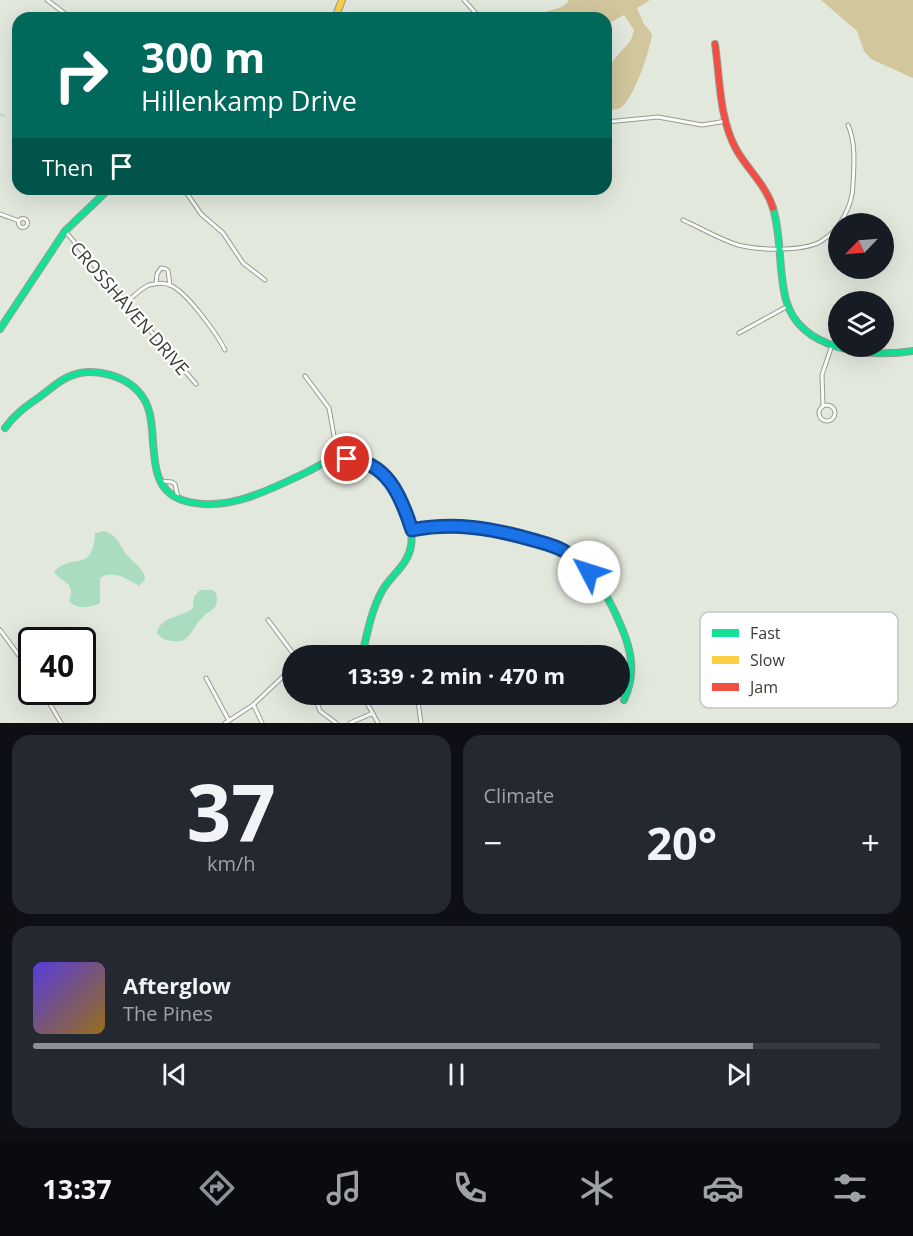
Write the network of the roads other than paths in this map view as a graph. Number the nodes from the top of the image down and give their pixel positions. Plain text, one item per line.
1 (464, 0) edge
2 (49, 1) edge
3 (63, 12) edge
4 (475, 12) edge
5 (715, 44) dead end
6 (612, 121) edge
7 (727, 121) junction
8 (848, 125) dead end
9 (102, 195) edge
10 (188, 195) edge
11 (0, 214) edge
12 (683, 220) dead end
13 (19, 222) dead end
14 (65, 231) junction
15 (781, 249) junction
16 (265, 280) dead end
17 (156, 284) junction
18 (170, 285) junction
19 (126, 303) junction
20 (788, 306) junction
21 (0, 329) edge
22 (739, 333) dead end
23 (828, 343) edge
24 (225, 350) dead end
25 (913, 351) edge
26 (894, 353) edge
27 (828, 357) edge
28 (305, 376) dead end
29 (196, 384) dead end
30 (823, 406) junction
31 (5, 428) dead end
32 (338, 458) junction
33 (412, 530) junction
34 (268, 620) dead end
35 (0, 630) edge
36 (287, 645) edge
37 (365, 645) edge
38 (628, 645) edge
39 (630, 651) edge
40 (18, 654) edge
41 (282, 677) edge
42 (206, 678) dead end
43 (630, 689) edge
44 (51, 705) edge
45 (253, 705) junction
46 (318, 705) edge
47 (368, 705) edge
48 (419, 705) edge
49 (373, 713) junction
50 (227, 722) edge
51 (61, 723) edge
52 (262, 723) edge
53 (336, 723) edge
54 (350, 723) edge
55 (378, 723) edge
56 (421, 723) edge

1 - 4 street
2 - 3 street
5 - 7 street
6 - 7 street
7 - 15 street
8 - 15 street
9 - 14 street
10 - 16 street
11 - 13 street
12 - 15 street
14 - 19 street, CROSSHAVEN DRIVE
14 - 21 street
15 - 20 street
17 - 18 street
17 - 18 street
17 - 19 street
18 - 24 street
19 - 29 street, CROSSHAVEN DRIVE
20 - 22 street
20 - 23 street
25 - 26 street
27 - 30 street
28 - 32 street
30 - 30 street
31 - 32 street
32 - 33 street
33 - 37 street
33 - 38 street
34 - 36 street
35 - 40 street
39 - 43 street
41 - 45 street
42 - 50 street
44 - 51 street
45 - 50 street
45 - 52 street
46 - 53 street
47 - 49 street
48 - 56 street
49 - 54 street
49 - 55 street

